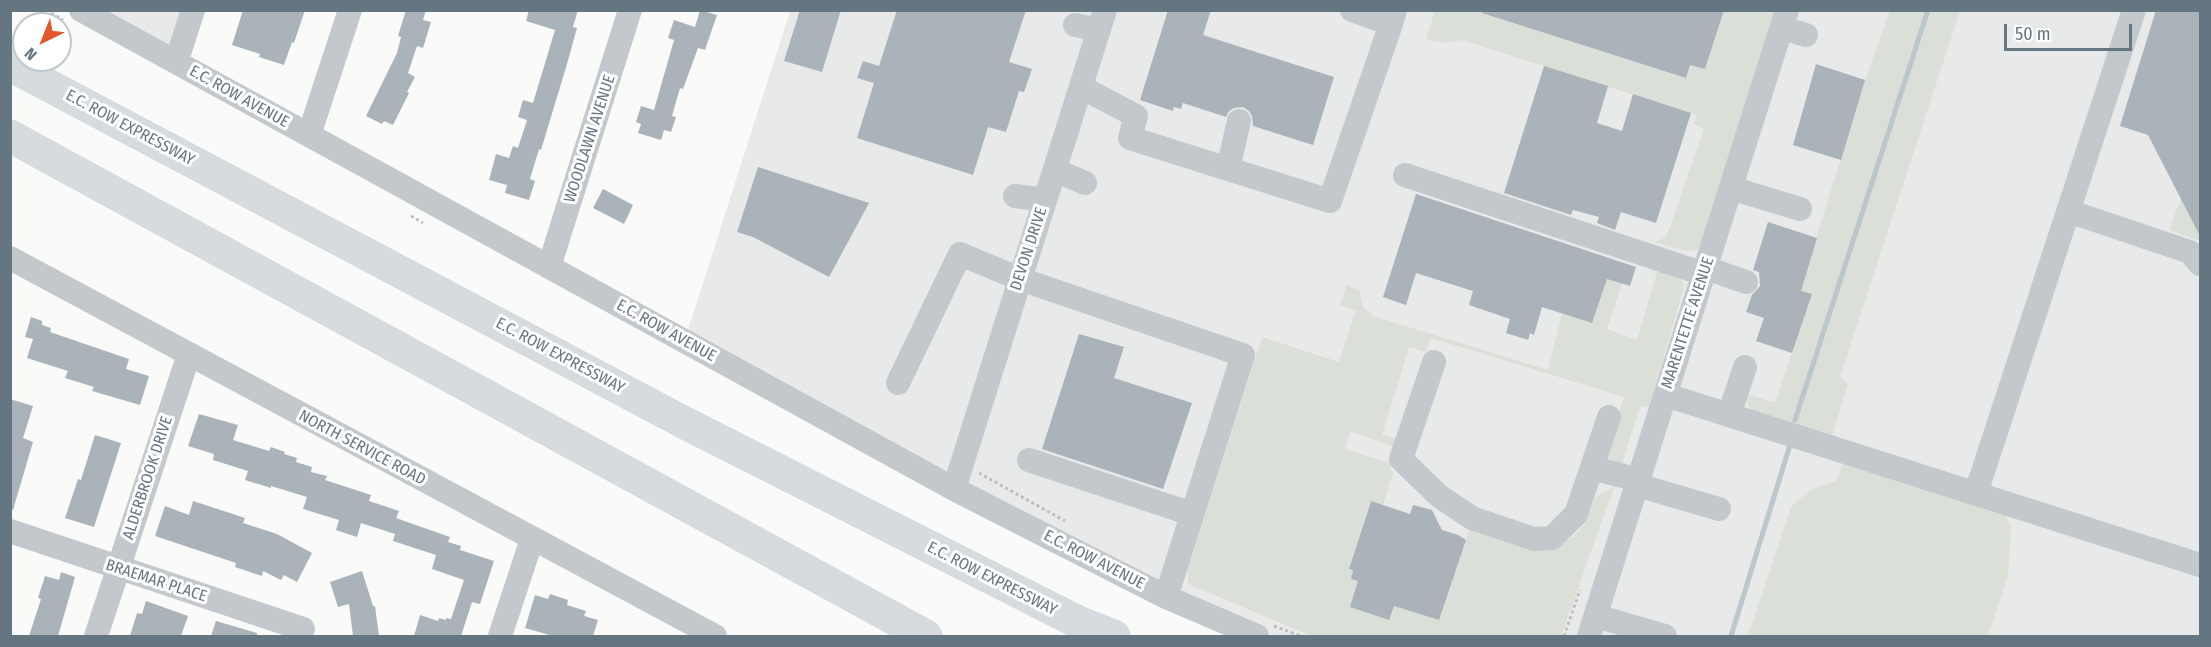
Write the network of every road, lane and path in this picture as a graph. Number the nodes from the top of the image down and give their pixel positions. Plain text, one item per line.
1 (81, 10) edge
2 (193, 10) edge
3 (350, 10) edge
4 (630, 10) edge
5 (1352, 10) edge
6 (2134, 10) edge
7 (1393, 17) edge
8 (1785, 19) edge
9 (1102, 20) edge
10 (1075, 25) dead end
11 (1806, 35) dead end
12 (176, 62) junction
13 (10, 65) edge
14 (1081, 87) junction
15 (1239, 121) dead end
16 (309, 135) junction
17 (10, 136) edge
18 (1228, 169) junction
19 (1055, 170) junction
20 (1405, 175) dead end
21 (1086, 183) dead end
22 (1731, 188) junction
23 (1015, 196) dead end
24 (1045, 200) junction
25 (1800, 209) dead end
26 (2068, 212) junction
27 (11, 262) edge
28 (2200, 264) edge
29 (549, 267) junction
30 (1705, 271) junction
31 (1020, 279) junction
32 (1746, 282) dead end
33 (189, 354) junction
34 (1434, 362) dead end
35 (1745, 367) dead end
36 (898, 383) dead end
37 (1666, 395) junction
38 (1729, 415) junction
39 (1609, 417) dead end
40 (1029, 460) dead end
41 (1592, 468) junction
42 (975, 471) dead end
43 (1638, 483) junction
44 (954, 489) junction
45 (1976, 493) junction
46 (1719, 509) dead end
47 (1192, 514) junction
48 (1070, 523) dead end
49 (10, 531) edge
50 (532, 539) junction
51 (2200, 565) edge
52 (118, 568) junction
53 (1166, 597) junction
54 (1593, 626) edge
55 (1637, 632) edge
56 (302, 633) edge
57 (96, 636) edge
58 (500, 636) edge
59 (715, 636) edge
60 (926, 636) edge
61 (1114, 636) edge
62 (1257, 636) edge
63 (1665, 636) edge

1 - 12 street, E.C. ROW AVENUE
2 - 12 street
3 - 16 street
4 - 29 street, WOODLAWN AVENUE
5 - 7 street
6 - 26 street
7 - 18 street
8 - 11 street
8 - 22 street, MARENTETTE AVENUE
9 - 10 street
9 - 14 street, DEVON DRIVE
12 - 16 street, E.C. ROW AVENUE
13 - 61 highway, E.C. ROW EXPRESSWAY
14 - 18 street
14 - 19 street, DEVON DRIVE
15 - 18 street
16 - 29 street, E.C. ROW AVENUE
17 - 60 highway
19 - 21 street
19 - 24 street, DEVON DRIVE
20 - 30 street
22 - 25 street
22 - 30 street, MARENTETTE AVENUE
23 - 24 street
24 - 31 street, DEVON DRIVE
26 - 28 street
26 - 45 street
27 - 33 street, NORTH SERVICE ROAD
29 - 44 street, E.C. ROW AVENUE
30 - 32 street
30 - 37 street, MARENTETTE AVENUE
31 - 36 street
31 - 44 street, DEVON DRIVE
31 - 47 street
33 - 50 street, NORTH SERVICE ROAD
33 - 52 street, ALDERBROOK DRIVE
34 - 41 street
35 - 38 street
37 - 38 street
37 - 43 street, MARENTETTE AVENUE
38 - 45 street
39 - 41 street
40 - 47 street
41 - 43 street
42 - 48 path
43 - 46 street
43 - 54 street, MARENTETTE AVENUE
44 - 53 street, E.C. ROW AVENUE
45 - 51 street
47 - 53 street
49 - 52 street, BRAEMAR PLACE
50 - 58 street
50 - 59 street, NORTH SERVICE ROAD
52 - 56 street, BRAEMAR PLACE
52 - 57 street, ALDERBROOK DRIVE
53 - 62 street, E.C. ROW AVENUE
54 - 55 street
55 - 63 street

